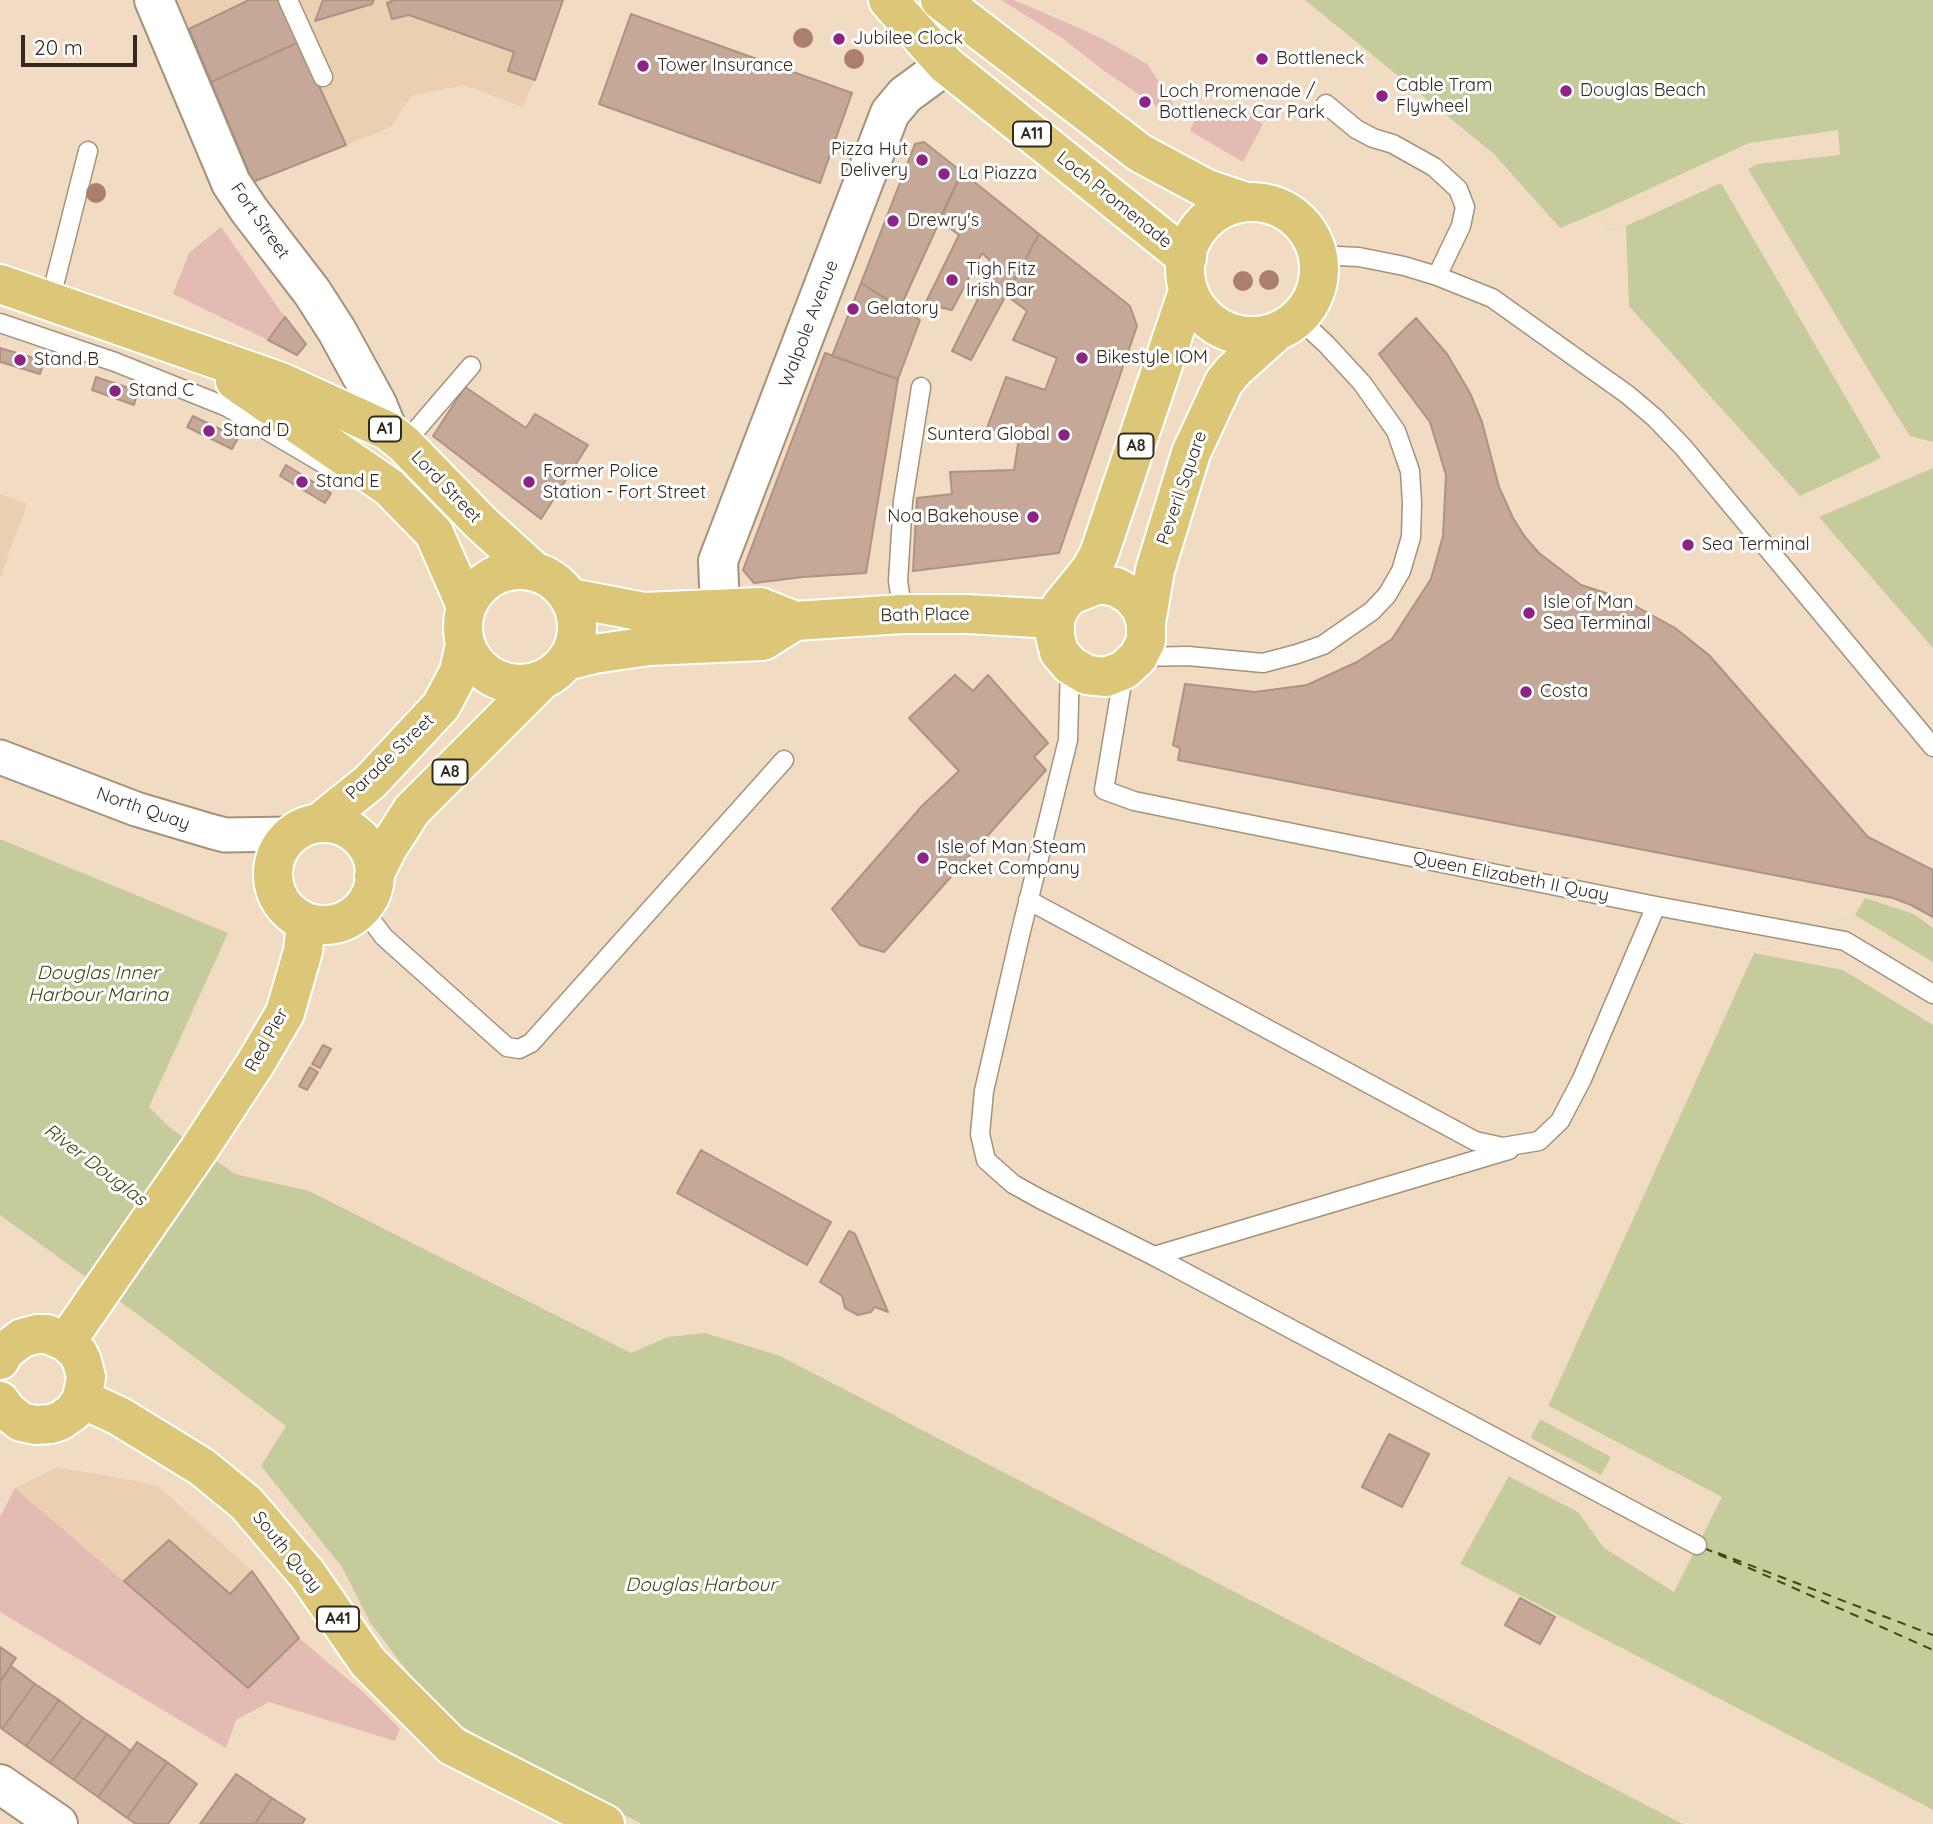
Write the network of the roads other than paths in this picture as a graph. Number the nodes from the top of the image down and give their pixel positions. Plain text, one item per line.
1 (154, 0) edge
2 (288, 0) edge
3 (888, 0) edge
4 (940, 0) edge
5 (946, 65) junction
6 (323, 76) dead end
7 (1326, 104) dead end
8 (88, 151) dead end
9 (1246, 202) junction
10 (1317, 255) junction
11 (1188, 274) junction
12 (1437, 276) junction
13 (0, 284) edge
14 (50, 301) junction
15 (0, 323) edge
16 (1286, 326) junction
17 (193, 353) junction
18 (471, 366) dead end
19 (921, 387) dead end
20 (396, 437) junction
21 (341, 475) dead end
22 (374, 498) dead end
23 (434, 533) junction
24 (535, 572) junction
25 (571, 598) junction
26 (466, 606) junction
27 (1063, 607) junction
28 (720, 608) junction
29 (904, 614) junction
30 (794, 621) junction
31 (465, 644) junction
32 (1136, 650) junction
33 (1070, 665) junction
34 (554, 671) junction
35 (1933, 747) edge
36 (0, 757) edge
37 (784, 760) dead end
38 (305, 828) junction
39 (368, 892) junction
40 (1028, 901) junction
41 (1656, 906) junction
42 (306, 922) junction
43 (1933, 994) edge
44 (1539, 1141) junction
45 (1154, 1256) junction
46 (66, 1342) junction
47 (2, 1353) edge
48 (82, 1399) junction
49 (0, 1401) edge
50 (1697, 1545) dead end
51 (0, 1784) edge
52 (50, 1822) edge
53 (605, 1824) edge

1 - 20 main road, Fort Street
2 - 6 lane
3 - 5 main road, Loch Promenade / A11
4 - 9 main road
5 - 11 main road, Loch Promenade / A11
5 - 28 main road, Walpole Avenue
7 - 12 lane
8 - 14 lane
9 - 10 main road
9 - 11 main road
10 - 12 lane
10 - 16 main road
11 - 16 main road
11 - 27 main road, A8
12 - 35 lane
13 - 14 main road, Lord Street / A1
14 - 17 main road, Lord Street / A1
15 - 21 lane
16 - 32 main road, Peveril Square
16 - 32 lane
17 - 20 main road, Lord Street / A1
17 - 23 main road, Lord Street / A1
18 - 20 lane
19 - 29 lane
20 - 24 main road, Lord Street / A1
22 - 23 lane
23 - 26 main road, Lord Street / A1
24 - 25 main road
24 - 26 main road
25 - 28 main road, Bath Place
25 - 34 main road
26 - 31 main road
27 - 29 main road, Bath Place
27 - 32 main road
27 - 33 main road
28 - 30 main road, Bath Place
29 - 30 main road, Bath Place
30 - 34 main road, Bath Place
31 - 34 main road
31 - 38 main road, Parade Street
32 - 33 main road
32 - 41 lane, Queen Elizabeth II Quay
33 - 40 lane
34 - 39 main road, A8
36 - 38 street, North Quay
37 - 39 lane
38 - 39 main road
38 - 42 main road
39 - 42 main road
40 - 44 lane
40 - 45 lane
41 - 43 lane, Queen Elizabeth II Quay
41 - 44 lane
42 - 46 main road, Red Pier
44 - 45 lane
45 - 50 lane
46 - 47 main road
46 - 48 main road
48 - 49 main road
48 - 53 main road, South Quay / A41
51 - 52 main road

